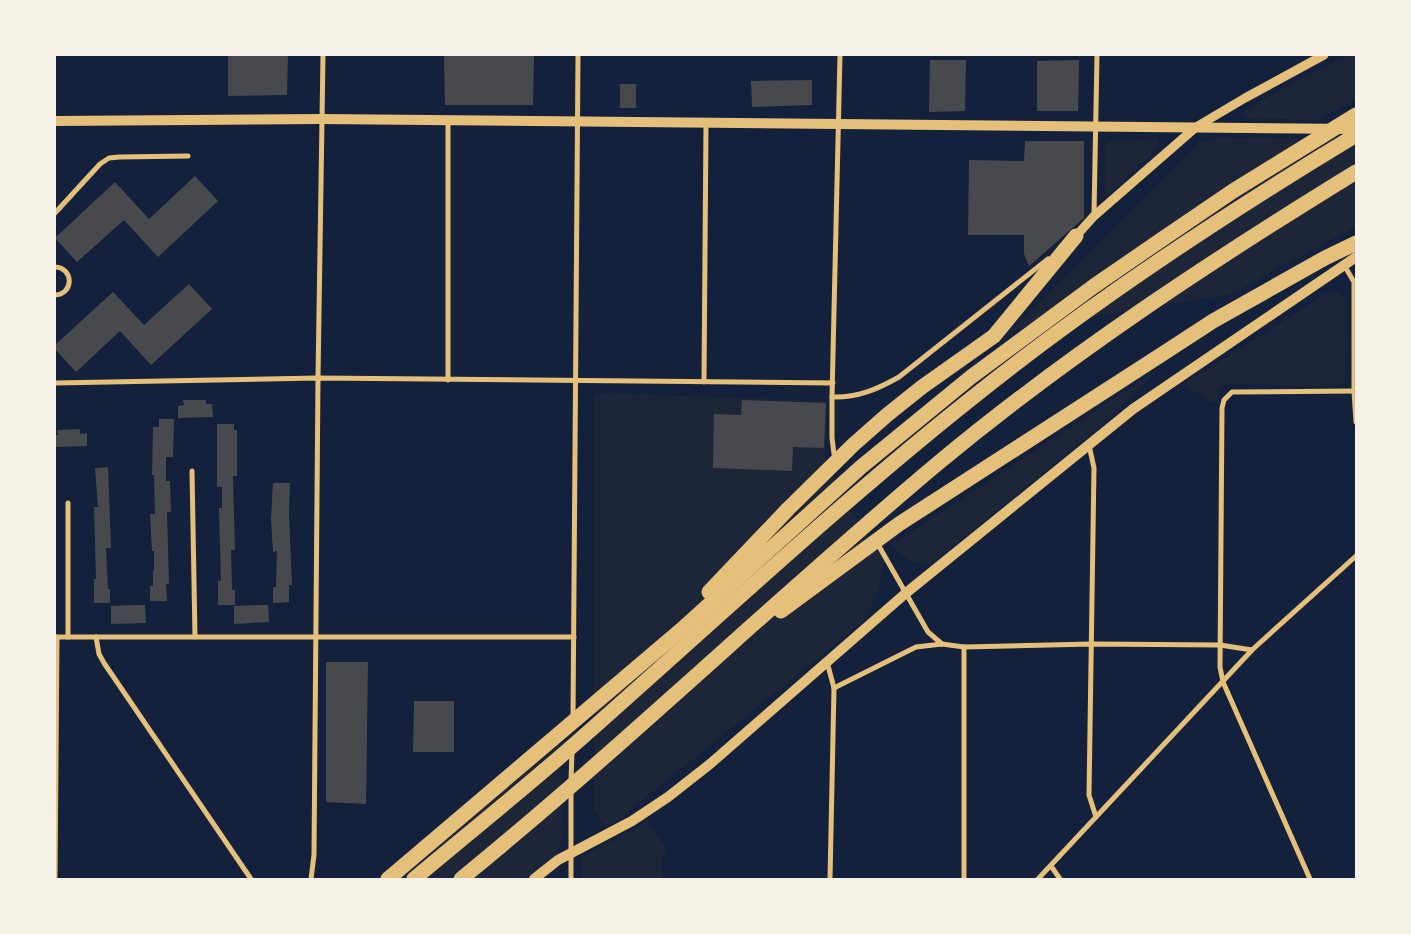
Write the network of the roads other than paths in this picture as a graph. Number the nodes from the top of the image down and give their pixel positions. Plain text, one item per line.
1 (323, 55) edge
2 (578, 55) edge
3 (840, 55) edge
4 (1097, 55) edge
5 (1324, 55) edge
6 (1356, 115) edge
7 (321, 119) junction
8 (448, 120) junction
9 (55, 121) edge
10 (578, 122) junction
11 (706, 123) junction
12 (839, 124) junction
13 (1095, 126) junction
14 (1196, 127) junction
15 (1356, 129) edge
16 (1356, 135) edge
17 (188, 156) dead end
18 (1356, 172) edge
19 (55, 213) edge
20 (1094, 216) junction
21 (1076, 236) junction
22 (1356, 243) edge
23 (1356, 257) edge
24 (1343, 264) junction
25 (55, 267) edge
26 (55, 295) edge
27 (318, 378) junction
28 (448, 380) junction
29 (575, 382) junction
30 (704, 382) junction
31 (55, 383) edge
32 (833, 383) junction
33 (1355, 391) edge
34 (832, 397) junction
35 (1356, 422) edge
36 (1089, 444) junction
37 (834, 454) dead end
38 (192, 471) dead end
39 (68, 503) dead end
40 (880, 548) dead end
41 (1356, 556) edge
42 (906, 593) junction
43 (96, 637) junction
44 (195, 637) junction
45 (316, 637) junction
46 (574, 637) junction
47 (56, 638) edge
48 (68, 638) junction
49 (942, 644) junction
50 (1092, 644) junction
51 (1220, 645) junction
52 (964, 647) junction
53 (1252, 650) junction
54 (716, 659) junction
55 (828, 662) junction
56 (639, 666) junction
57 (1223, 682) junction
58 (834, 688) junction
59 (1096, 817) junction
60 (570, 853) junction
61 (1051, 866) junction
62 (55, 879) edge
63 (252, 879) edge
64 (311, 879) edge
65 (388, 879) edge
66 (414, 879) edge
67 (460, 879) edge
68 (534, 879) edge
69 (571, 879) edge
70 (830, 879) edge
71 (964, 879) edge
72 (1038, 879) edge
73 (1060, 879) edge
74 (1310, 879) edge

1 - 7 street
2 - 10 street
3 - 12 street
4 - 13 street
5 - 14 street
6 - 56 highway
7 - 8 main road
7 - 9 main road
7 - 27 street
8 - 10 main road
8 - 28 street
10 - 11 main road
10 - 29 street
11 - 12 main road
11 - 30 street
12 - 13 main road
12 - 32 street
13 - 14 main road
13 - 20 street
14 - 15 main road
14 - 20 street
16 - 66 highway
17 - 19 street
18 - 54 highway
20 - 21 street
21 - 34 street
21 - 56 highway
22 - 54 highway
23 - 24 main road
24 - 33 street
24 - 36 main road
25 - 26 street
27 - 28 street
27 - 31 street
27 - 45 street
28 - 29 street
29 - 30 street
29 - 46 street
30 - 32 street
32 - 34 street
33 - 35 street
33 - 51 street
34 - 37 street
36 - 42 main road
36 - 50 street
38 - 44 street
39 - 48 street
40 - 42 street
41 - 53 street
42 - 49 street
42 - 55 main road
43 - 44 street
43 - 48 street
43 - 63 street
44 - 45 street
45 - 46 street
45 - 64 street
46 - 60 street
47 - 48 street
47 - 62 street
49 - 52 street
49 - 58 street
50 - 51 street
50 - 52 street
50 - 59 street
51 - 53 street
51 - 57 street
52 - 71 street
53 - 57 street
54 - 67 highway
55 - 58 street
55 - 60 main road
56 - 65 highway
57 - 59 street
57 - 74 street
58 - 70 street
59 - 61 street
60 - 68 main road
60 - 69 street
61 - 72 street
61 - 73 street

